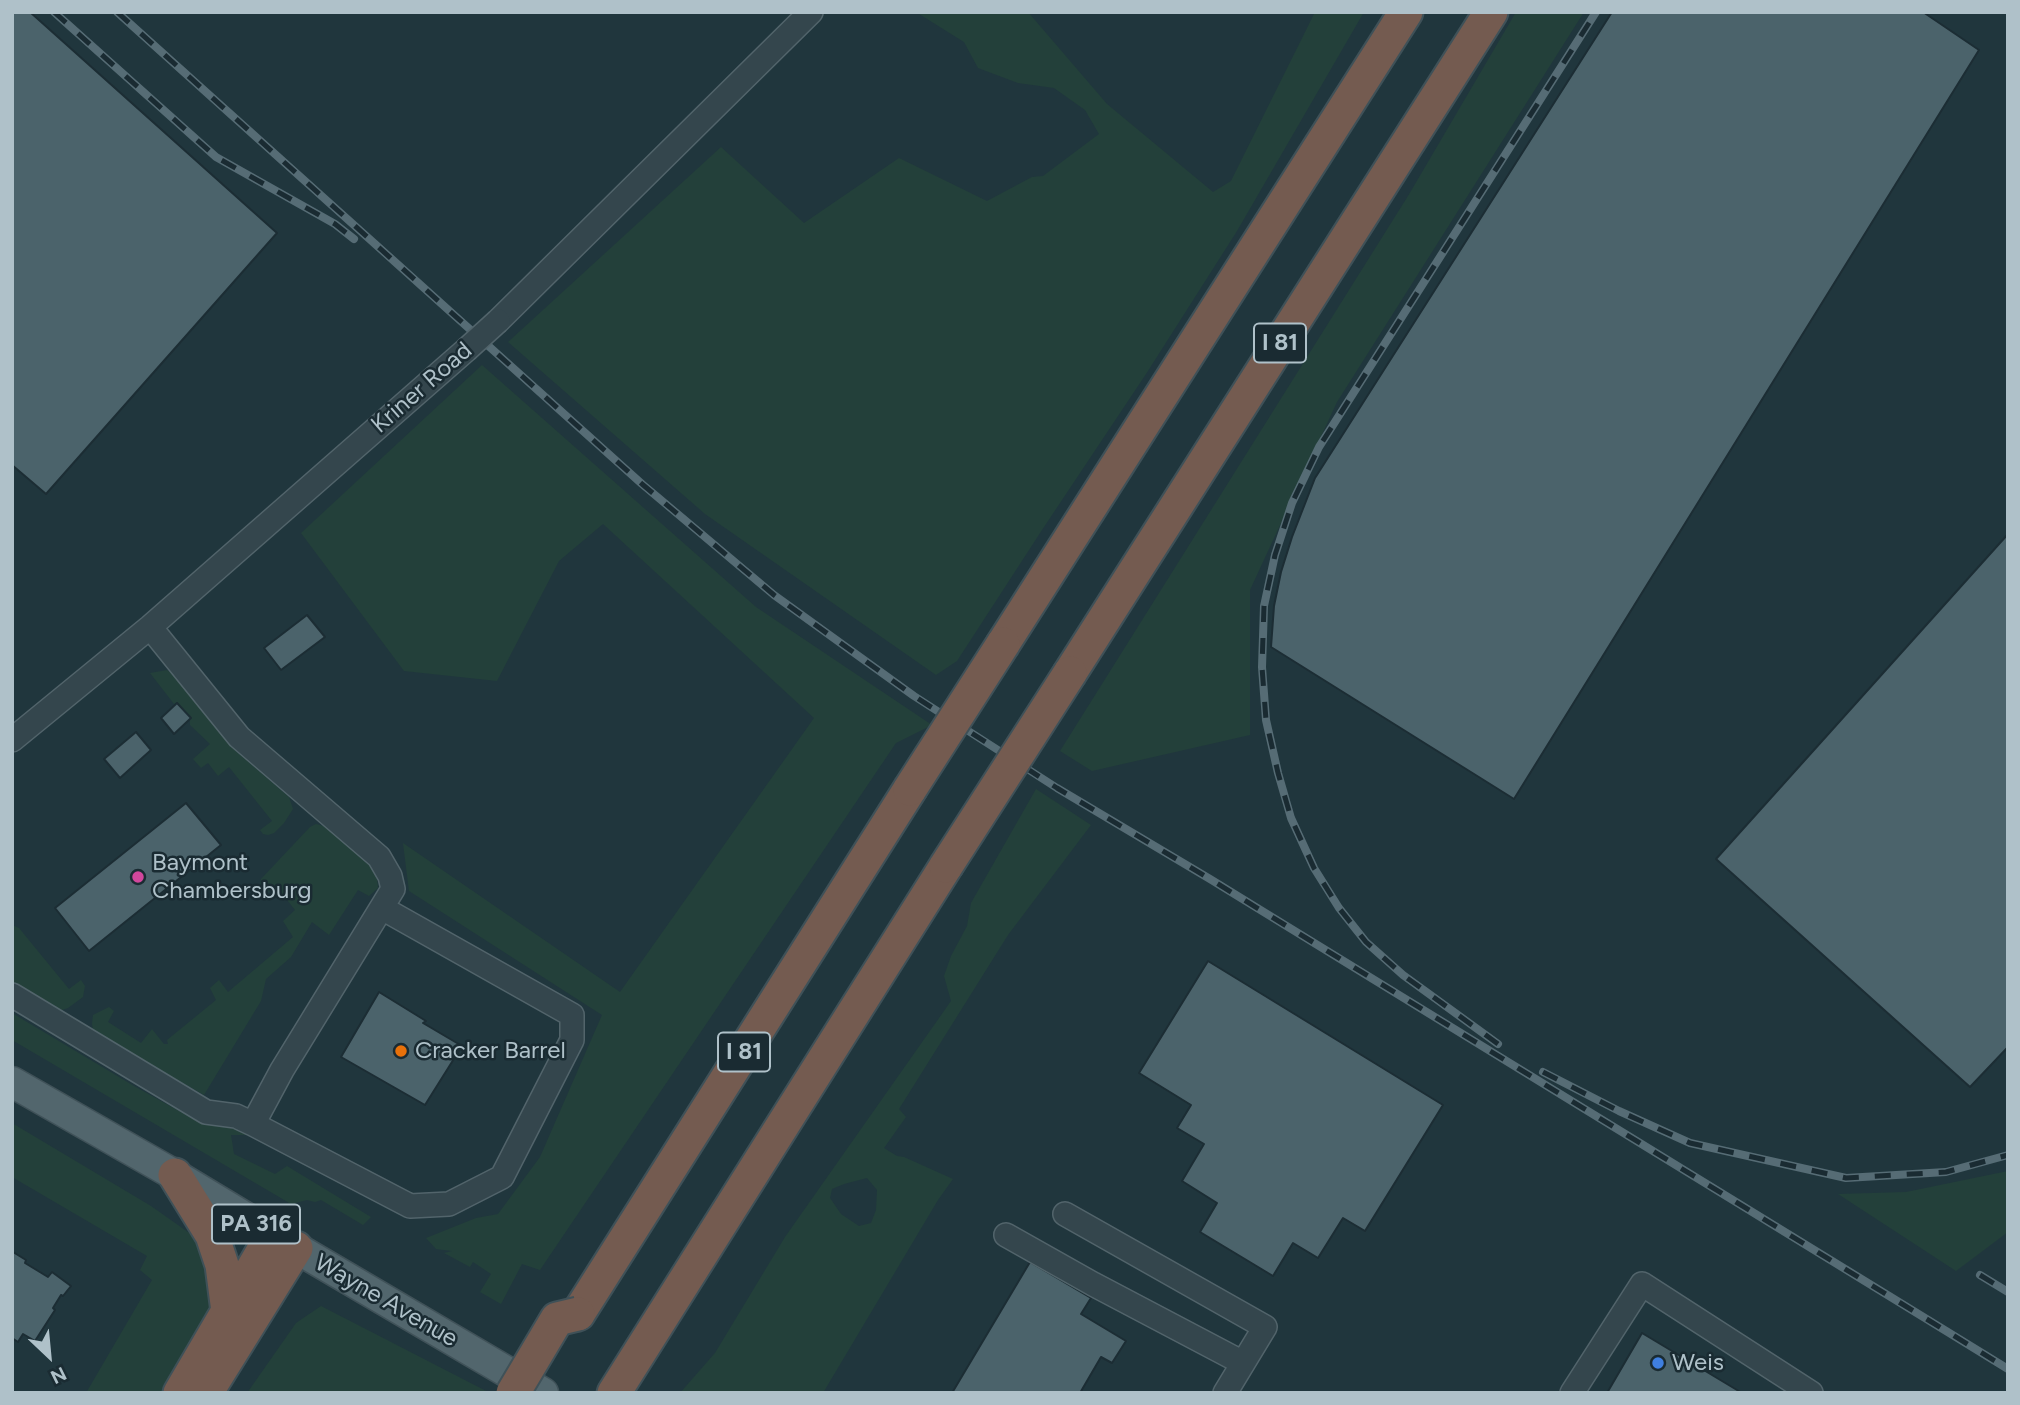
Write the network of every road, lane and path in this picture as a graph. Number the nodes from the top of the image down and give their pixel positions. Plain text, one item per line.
1 (811, 12) edge
2 (1406, 12) edge
3 (1491, 12) edge
4 (150, 627) junction
5 (12, 740) edge
6 (382, 908) junction
7 (12, 995) edge
8 (12, 1082) edge
9 (253, 1124) junction
10 (175, 1175) junction
11 (1065, 1214) dead end
12 (1006, 1235) dead end
13 (284, 1241) junction
14 (228, 1312) junction
15 (578, 1314) junction
16 (1243, 1363) junction
17 (180, 1393) edge
18 (206, 1393) edge
19 (513, 1393) edge
20 (530, 1393) edge
21 (543, 1393) edge
22 (614, 1393) edge
23 (1225, 1393) edge
24 (1572, 1393) edge
25 (1811, 1393) edge

1 - 4 street, Kriner Road, bridge
2 - 15 highway, I 81, bridge
3 - 22 highway, I 81, bridge
4 - 5 street, Kriner Road
4 - 6 street
6 - 9 street
6 - 9 street
7 - 9 street
8 - 10 main road, Wayne Avenue / PA 316
10 - 13 main road, Wayne Avenue / PA 316
10 - 14 highway
11 - 16 street
12 - 16 street
13 - 14 highway
13 - 18 highway
13 - 21 main road, Wayne Avenue / PA 316
14 - 17 highway
15 - 19 highway, bridge
15 - 20 highway, I 81
16 - 23 street
24 - 25 street

